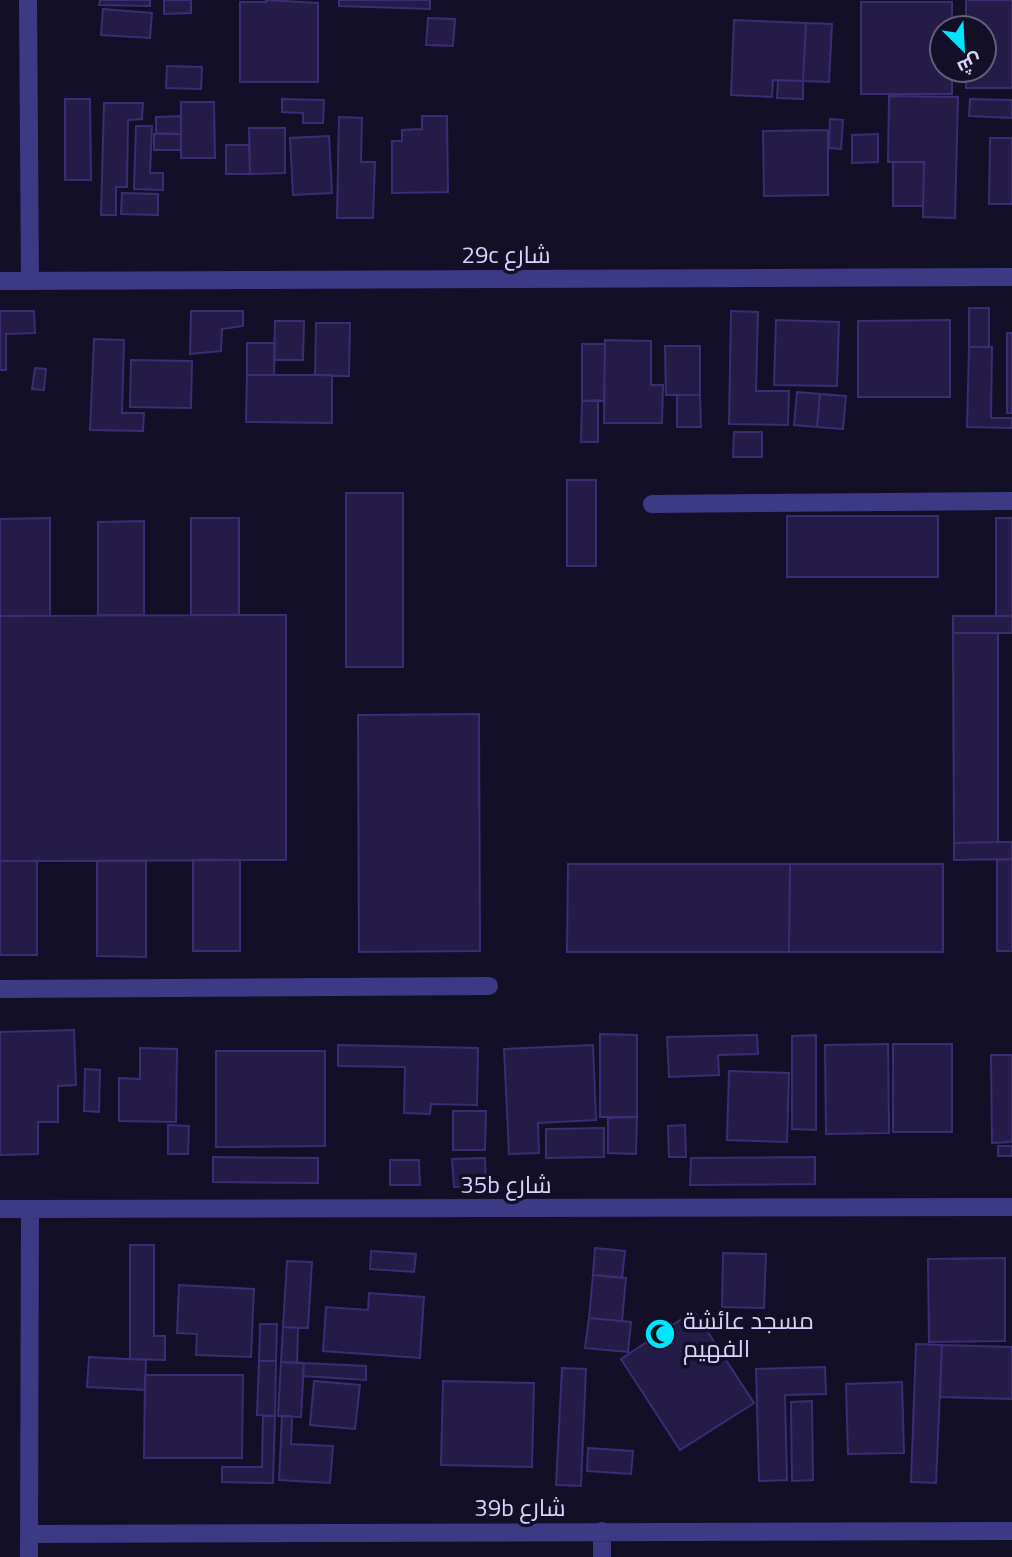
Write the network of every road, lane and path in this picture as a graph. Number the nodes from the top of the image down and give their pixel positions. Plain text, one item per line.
1 (28, 0) edge
2 (1012, 277) edge
3 (30, 280) junction
4 (0, 281) edge
5 (1012, 501) edge
6 (652, 504) dead end
7 (489, 986) dead end
8 (0, 989) edge
9 (1012, 1207) edge
10 (0, 1209) edge
11 (30, 1209) junction
12 (602, 1531) junction
13 (1012, 1531) edge
14 (29, 1534) junction
15 (29, 1557) edge
16 (602, 1557) edge

1 - 3 street
2 - 3 street, 29c شارع
3 - 4 street, 29c شارع
5 - 6 street
7 - 8 street
9 - 11 street, 35b شارع
10 - 11 street, 35b شارع
11 - 14 street
12 - 13 street, 39b شارع
12 - 14 street, 39b شارع
12 - 16 street
14 - 15 street

